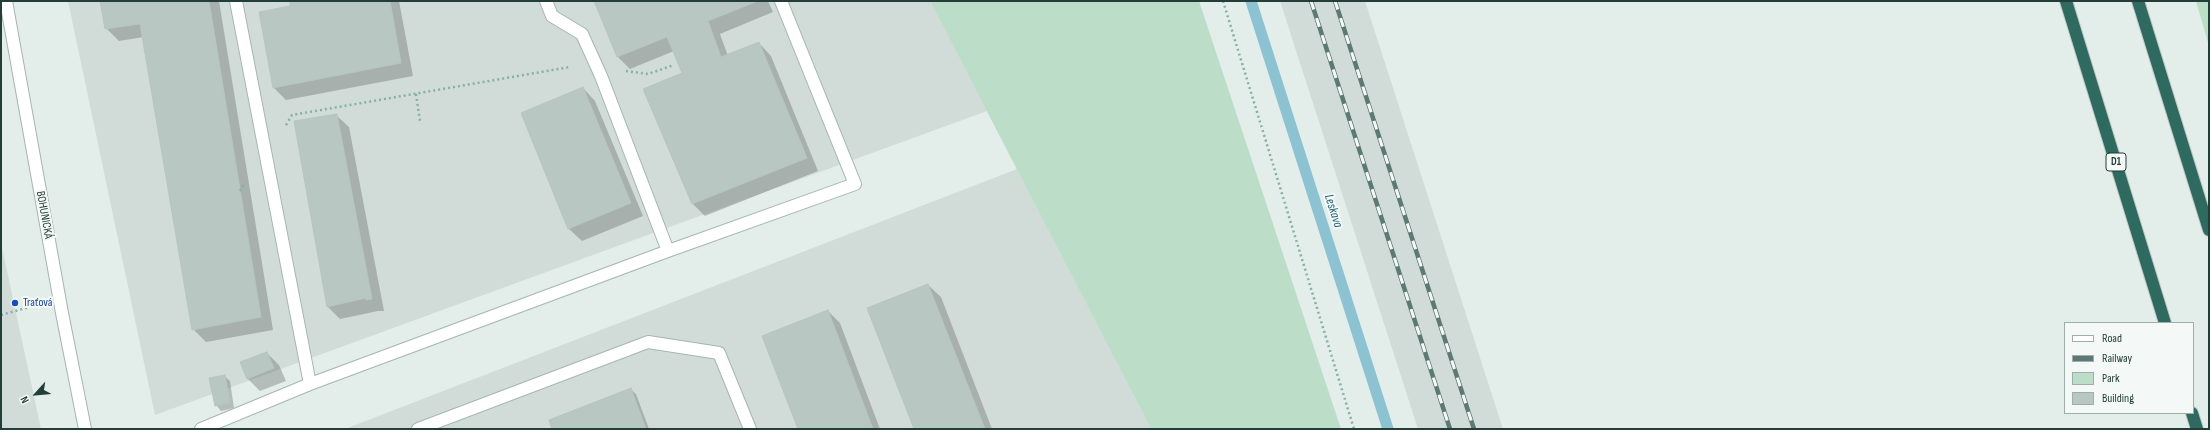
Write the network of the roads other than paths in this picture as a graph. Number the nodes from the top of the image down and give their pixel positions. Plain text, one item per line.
1 (6, 1) edge
2 (236, 1) edge
3 (546, 1) edge
4 (781, 1) edge
5 (2066, 1) edge
6 (2138, 1) edge
7 (2209, 230) edge
8 (668, 250) junction
9 (2165, 322) edge
10 (310, 384) junction
11 (2192, 414) edge
12 (85, 429) edge
13 (201, 429) edge
14 (418, 429) edge
15 (750, 429) edge
16 (2197, 429) edge

1 - 12 street, BOHUNICKÁ
2 - 10 street
3 - 8 street
4 - 8 street
5 - 9 highway, D1
6 - 7 highway
8 - 10 street
10 - 13 street
11 - 16 highway
14 - 15 street

